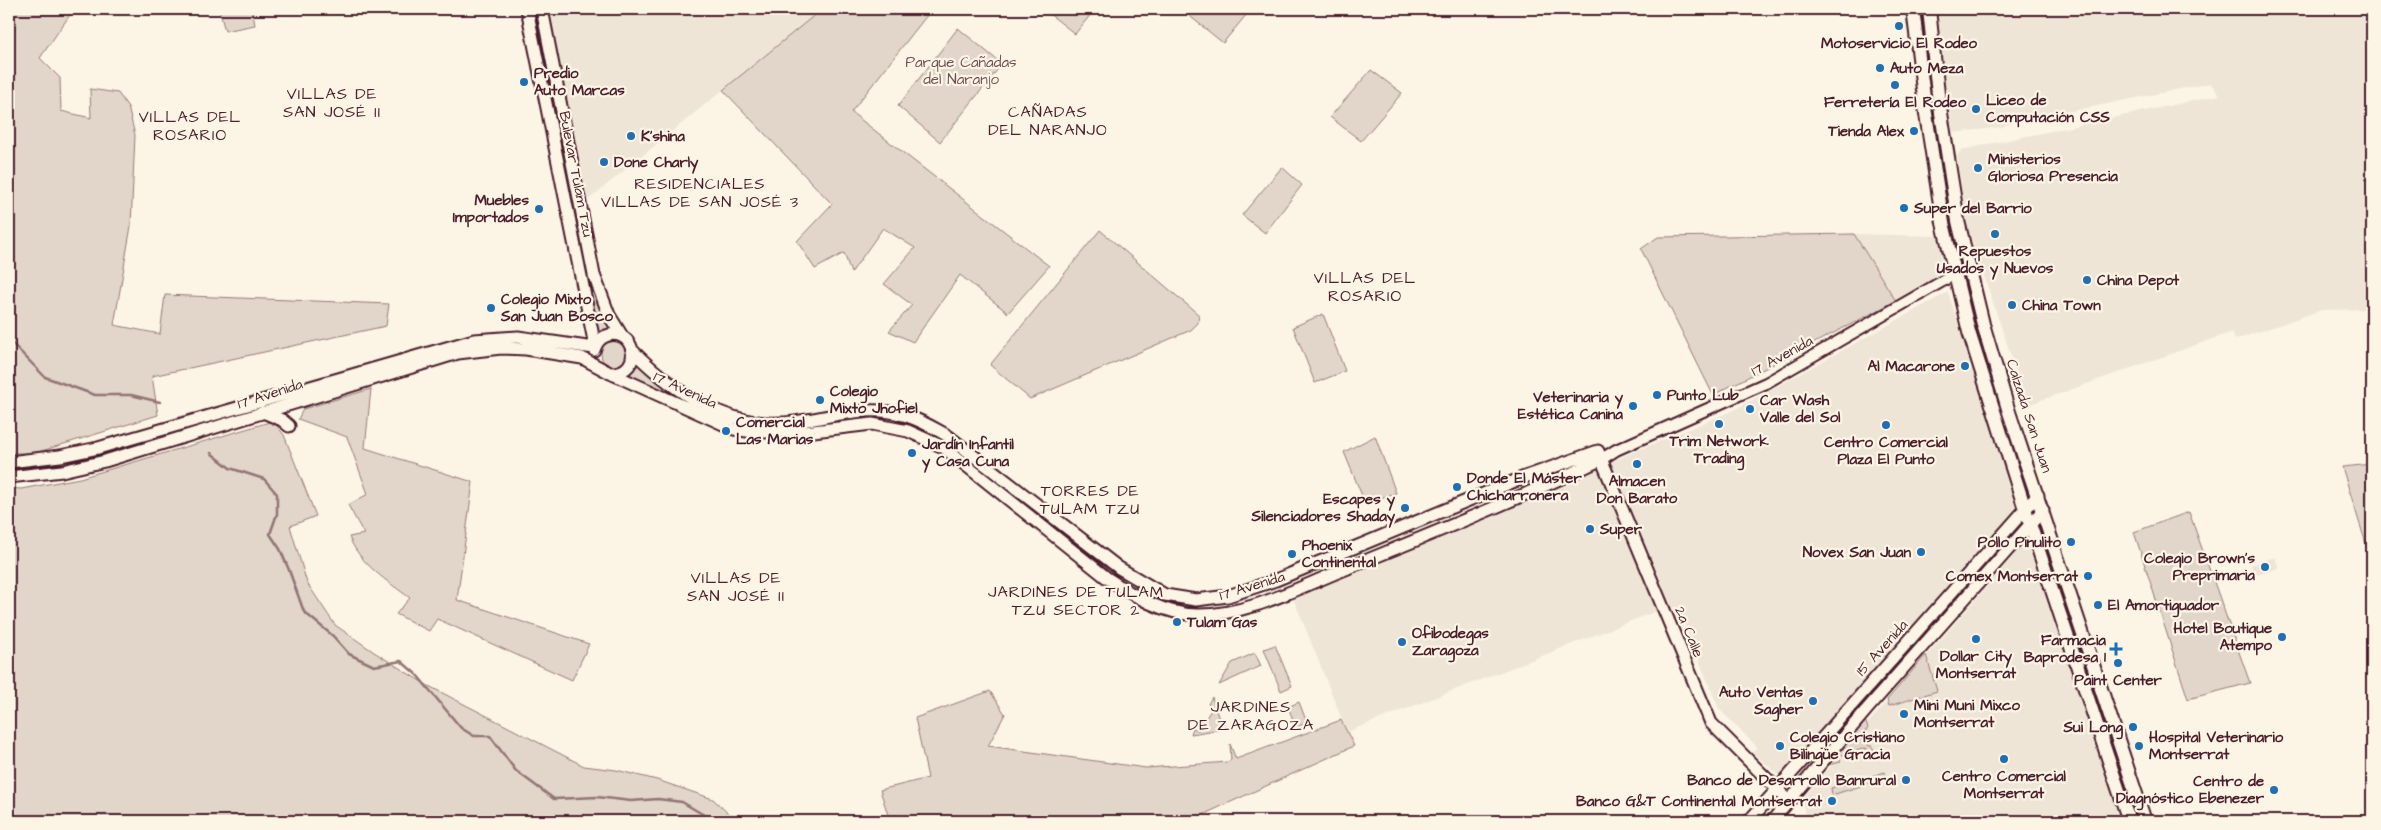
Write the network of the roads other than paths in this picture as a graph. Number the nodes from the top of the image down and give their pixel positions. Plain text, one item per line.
1 (527, 9) edge
2 (542, 9) edge
3 (1913, 9) edge
4 (1929, 9) edge
5 (553, 64) junction
6 (539, 66) junction
7 (1955, 274) junction
8 (622, 336) junction
9 (595, 347) junction
10 (633, 350) junction
11 (598, 367) junction
12 (610, 373) junction
13 (263, 412) junction
14 (289, 426) dead end
15 (1600, 455) junction
16 (9, 462) edge
17 (9, 477) edge
18 (2038, 495) junction
19 (2025, 509) junction
20 (2043, 510) junction
21 (2031, 523) junction
22 (1763, 774) junction
23 (1777, 789) junction
24 (1789, 800) junction
25 (1760, 809) junction
26 (1749, 821) edge
27 (1772, 821) edge
28 (2129, 821) edge
29 (2145, 821) edge

1 - 6 main road, Bulevar Tulam Tzu
2 - 5 main road, Bulevar Tulam Tzu
3 - 7 main road, Calzada San Juan
4 - 18 main road, Calzada San Juan
5 - 6 main road
5 - 8 main road, Bulevar Tulam Tzu
6 - 9 main road, Bulevar Tulam Tzu
7 - 15 street, 17 Avenida
7 - 19 main road, Calzada San Juan
8 - 9 main road
8 - 10 main road
9 - 11 main road
9 - 16 main road, 17 Avenida
10 - 12 main road
10 - 15 main road, 17 Avenida
11 - 12 main road
11 - 13 main road, 17 Avenida
12 - 15 main road, 17 Avenida
13 - 14 main road
13 - 17 main road, 17 Avenida
15 - 22 main road, 2a Calle
18 - 19 main road, 15 Avenida
18 - 20 main road, Calzada San Juan
19 - 21 main road, Calzada San Juan
19 - 23 main road, 15 Avenida
20 - 21 main road, 15 Avenida
20 - 29 main road, Calzada San Juan
21 - 24 main road, 15 Avenida
21 - 28 main road, Calzada San Juan
22 - 23 main road, 2a Calle
22 - 25 main road
23 - 24 main road, 2a Calle
23 - 25 main road, 15 Avenida
24 - 27 main road, 15 Avenida
25 - 26 main road, 15 Avenida

